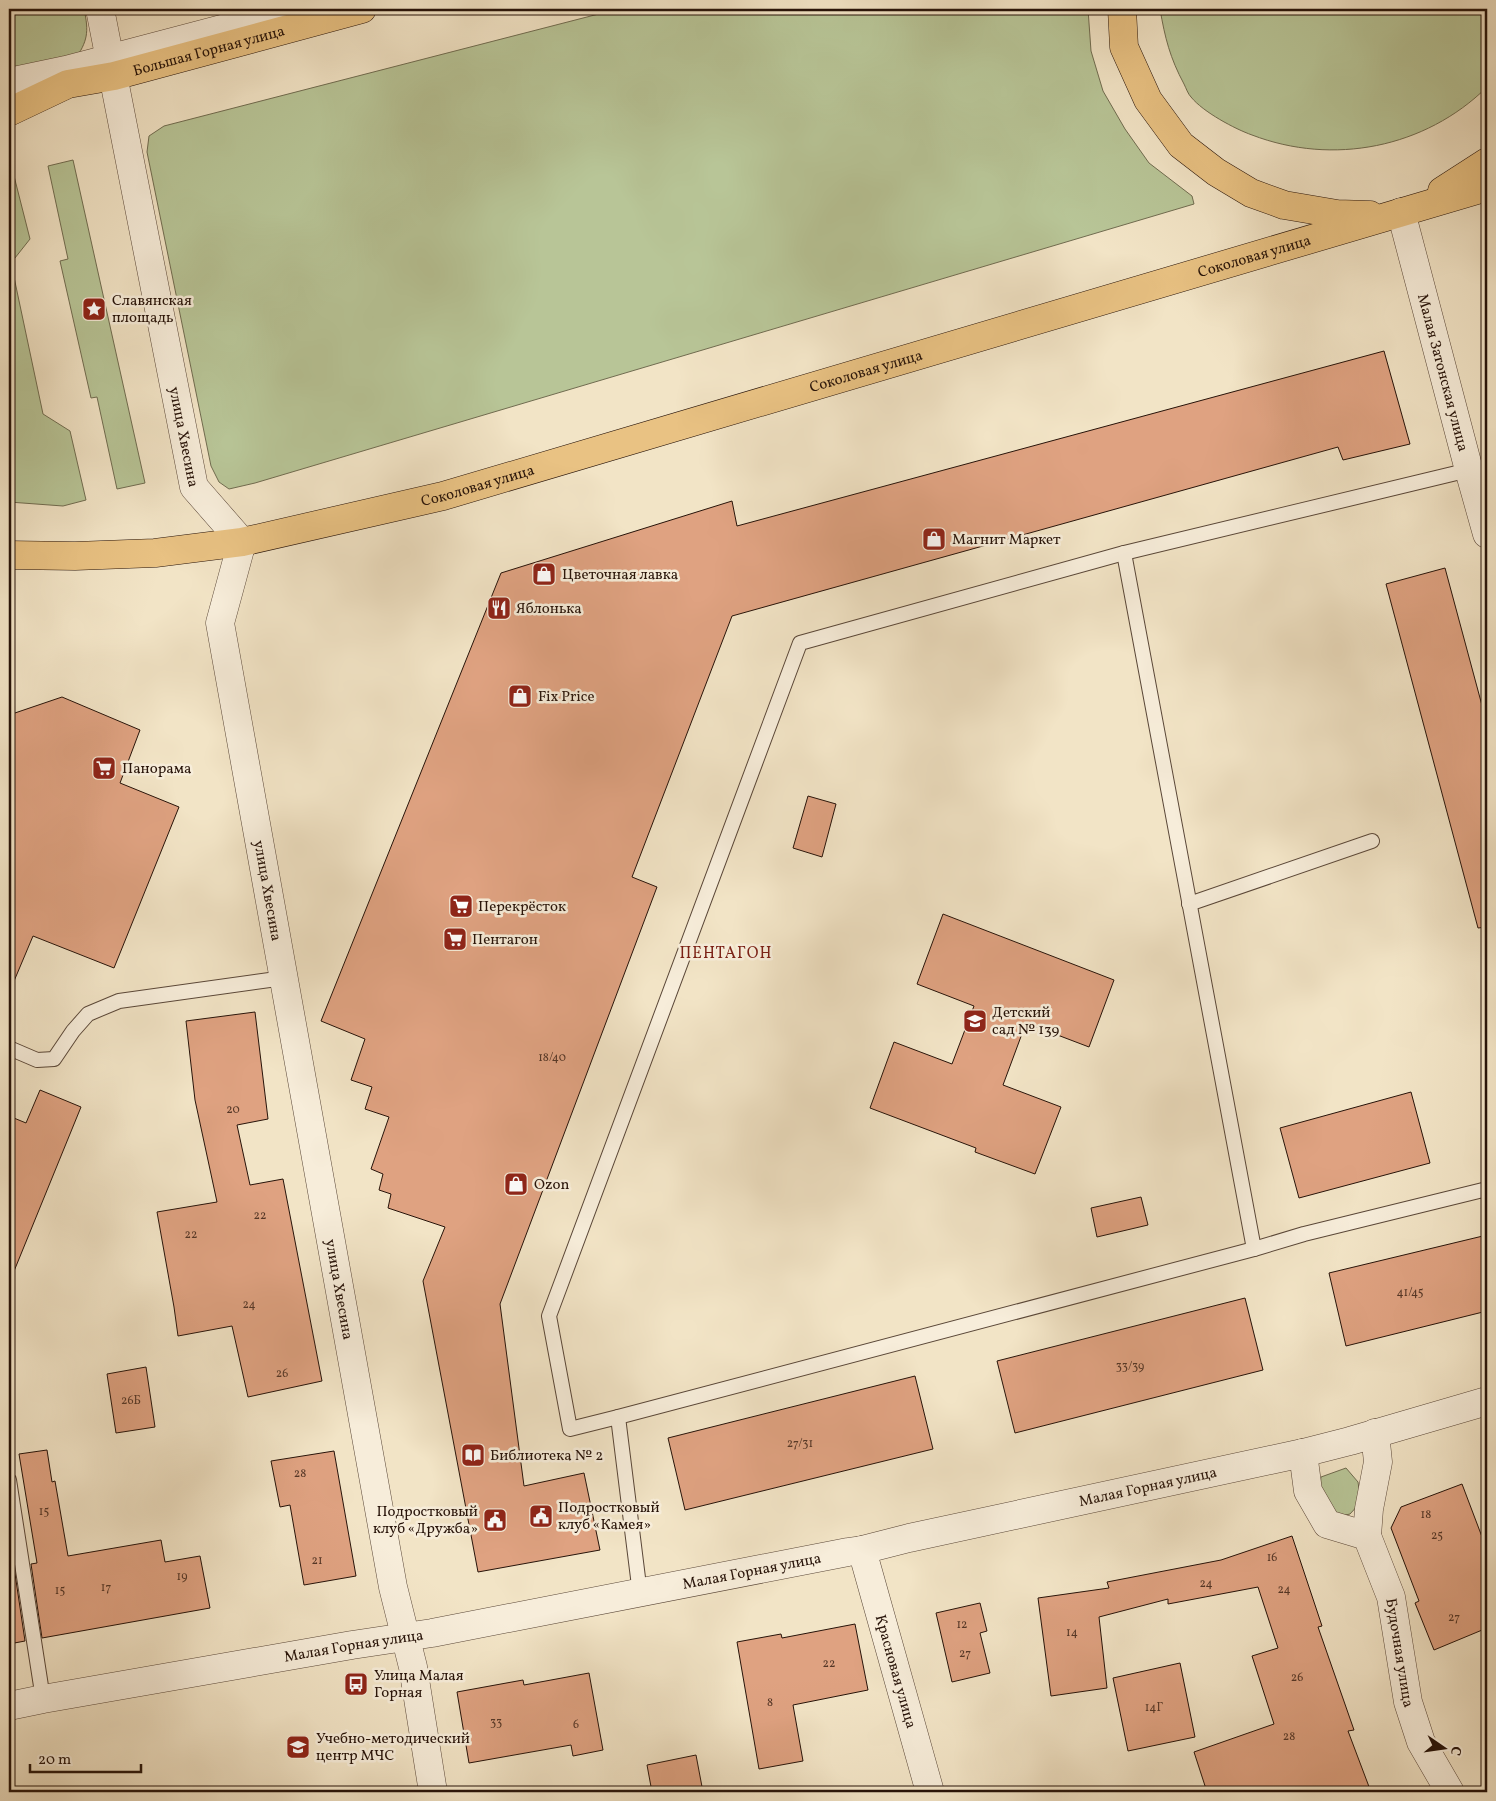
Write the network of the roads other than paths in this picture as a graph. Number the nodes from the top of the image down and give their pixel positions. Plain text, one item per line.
1 (100, 9) edge
2 (298, 9) edge
3 (362, 9) edge
4 (1122, 9) edge
5 (112, 67) junction
6 (9, 82) edge
7 (9, 112) edge
8 (1487, 162) edge
9 (1487, 187) edge
10 (1401, 212) junction
11 (1469, 470) junction
12 (1487, 534) edge
13 (242, 542) junction
14 (1124, 553) junction
15 (9, 555) edge
16 (1372, 841) dead end
17 (1189, 904) junction
18 (284, 978) junction
19 (9, 1048) edge
20 (1487, 1190) edge
21 (1254, 1249) junction
22 (1487, 1401) edge
23 (618, 1417) junction
24 (1375, 1434) junction
25 (1303, 1453) junction
26 (9, 1480) edge
27 (1366, 1536) junction
28 (862, 1550) junction
29 (640, 1594) junction
30 (406, 1637) junction
31 (43, 1698) junction
32 (9, 1706) edge
33 (433, 1792) edge
34 (930, 1792) edge
35 (1450, 1792) edge

1 - 5 street, улица Хвесина
2 - 5 street
3 - 5 main road, Большая Горная улица
4 - 10 main road
5 - 6 street
5 - 7 main road
5 - 13 street, улица Хвесина
8 - 10 main road
9 - 10 main road, Соколовая улица
10 - 11 street, Малая Затонская улица
10 - 13 main road, Соколовая улица
11 - 12 street, Малая Затонская улица
11 - 14 lane
13 - 15 main road
13 - 18 street, улица Хвесина
14 - 17 lane
14 - 23 lane
16 - 17 lane
17 - 21 lane
18 - 19 lane
18 - 30 street, улица Хвесина
20 - 21 lane
21 - 23 lane
22 - 24 street, Малая Горная улица
23 - 29 lane
24 - 25 street, Малая Горная улица
24 - 27 street, Будочная улица
25 - 27 street
25 - 28 street, Малая Горная улица
26 - 31 lane
27 - 35 street, Будочная улица
28 - 29 street, Малая Горная улица
28 - 34 street, Красновая улица
29 - 30 street, Малая Горная улица
30 - 31 street, Малая Горная улица
30 - 33 street, улица Хвесина
31 - 32 street, Малая Горная улица

